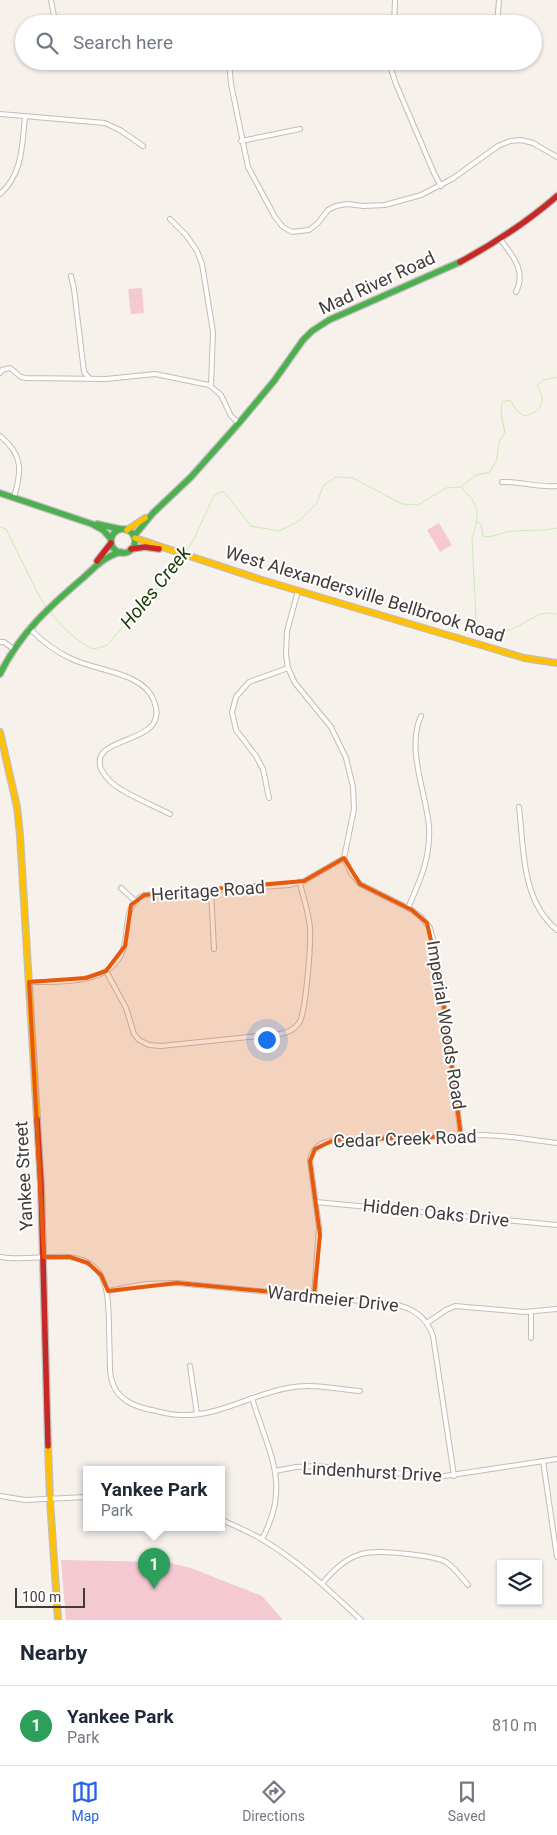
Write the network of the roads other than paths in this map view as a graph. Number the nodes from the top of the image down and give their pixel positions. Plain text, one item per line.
1 (51, 0) edge
2 (395, 0) edge
3 (499, 0) edge
4 (54, 15) edge
5 (394, 15) edge
6 (498, 15) edge
7 (230, 70) edge
8 (391, 70) edge
9 (0, 114) edge
10 (25, 116) junction
11 (300, 130) dead end
12 (241, 141) junction
13 (143, 146) dead end
14 (557, 157) edge
15 (441, 186) junction
16 (0, 194) edge
17 (557, 196) edge
18 (170, 219) dead end
19 (500, 239) junction
20 (70, 276) dead end
21 (516, 292) dead end
22 (0, 373) edge
23 (89, 378) junction
24 (211, 386) junction
25 (239, 423) junction
26 (0, 436) edge
27 (502, 482) dead end
28 (557, 486) edge
29 (0, 493) edge
30 (14, 497) junction
31 (153, 513) junction
32 (92, 524) junction
33 (125, 529) junction
34 (134, 537) junction
35 (111, 541) junction
36 (131, 549) junction
37 (166, 549) junction
38 (121, 552) junction
39 (89, 571) junction
40 (298, 591) junction
41 (29, 628) junction
42 (0, 642) edge
43 (12, 648) junction
44 (557, 663) edge
45 (288, 668) junction
46 (0, 674) edge
47 (421, 716) dead end
48 (0, 732) edge
49 (269, 798) dead end
50 (519, 807) dead end
51 (170, 814) dead end
52 (344, 858) junction
53 (300, 883) junction
54 (121, 888) dead end
55 (211, 890) junction
56 (135, 901) junction
57 (408, 908) junction
58 (557, 930) edge
59 (214, 950) dead end
60 (106, 971) junction
61 (29, 982) junction
62 (461, 1136) junction
63 (557, 1143) edge
64 (316, 1202) junction
65 (557, 1225) edge
66 (0, 1257) edge
67 (44, 1257) junction
68 (108, 1291) junction
69 (314, 1296) junction
70 (557, 1309) edge
71 (531, 1312) junction
72 (427, 1323) junction
73 (531, 1338) dead end
74 (190, 1366) dead end
75 (360, 1391) dead end
76 (252, 1398) junction
77 (197, 1414) junction
78 (557, 1459) edge
79 (543, 1461) junction
80 (275, 1471) junction
81 (454, 1476) junction
82 (0, 1496) edge
83 (83, 1497) edge
84 (50, 1499) junction
85 (225, 1521) edge
86 (262, 1539) junction
87 (557, 1557) edge
88 (322, 1584) junction
89 (468, 1585) dead end
90 (58, 1620) edge
91 (361, 1620) edge

1 - 4 street
2 - 5 street
3 - 6 street
7 - 12 street
8 - 15 street
9 - 10 street
10 - 13 street
10 - 16 street
11 - 12 street
12 - 15 street
14 - 15 street
17 - 19 street, Mad River Road
18 - 24 street
19 - 21 street
19 - 25 street, Mad River Road
20 - 23 street
22 - 23 street
23 - 24 street
24 - 25 street
25 - 31 street, Mad River Road
26 - 30 street
27 - 28 street
29 - 30 street
30 - 32 street
31 - 33 street, Mad River Road
31 - 34 street, Mad River Road
32 - 33 street
32 - 35 street
33 - 34 street, West Alexandersville Bellbrook Road
33 - 35 street
34 - 36 street
34 - 37 street, West Alexandersville Bellbrook Road
35 - 38 street
35 - 39 street
36 - 37 street, West Alexandersville Bellbrook Road
36 - 38 street, West Alexandersville Bellbrook Road
37 - 40 street, West Alexandersville Bellbrook Road
38 - 39 street
39 - 41 street
40 - 44 street, West Alexandersville Bellbrook Road
40 - 45 street
41 - 43 street
41 - 51 street
42 - 43 street
43 - 46 street
45 - 49 street
45 - 52 street
47 - 57 street
48 - 61 street, Yankee Street
50 - 58 street
52 - 53 street, Heritage Road
52 - 57 street, Imperial Woods Road
53 - 55 street, Heritage Road
53 - 60 street
54 - 56 street
55 - 56 street, Heritage Road
55 - 59 street
56 - 60 street, Heritage Road
57 - 62 street, Imperial Woods Road
60 - 61 street
61 - 67 street, Yankee Street
62 - 63 street, Cedar Creek Road
62 - 64 street, Cedar Creek Road
64 - 65 street, Hidden Oaks Drive
64 - 69 street, Cedar Creek Road
66 - 67 street
67 - 68 street
67 - 84 street, Yankee Street
68 - 69 street, Wardmeier Drive
68 - 77 street
69 - 72 street, Wardmeier Drive
70 - 71 street
71 - 72 street
71 - 73 street
72 - 81 street
74 - 77 street
75 - 76 street
76 - 77 street
76 - 80 street
78 - 79 street, Lindenhurst Drive
79 - 81 street, Lindenhurst Drive
79 - 87 street
80 - 81 street, Lindenhurst Drive
80 - 86 street
82 - 84 street
83 - 84 street
84 - 90 street, Yankee Street
85 - 86 street
86 - 88 street
88 - 89 street
88 - 91 street

